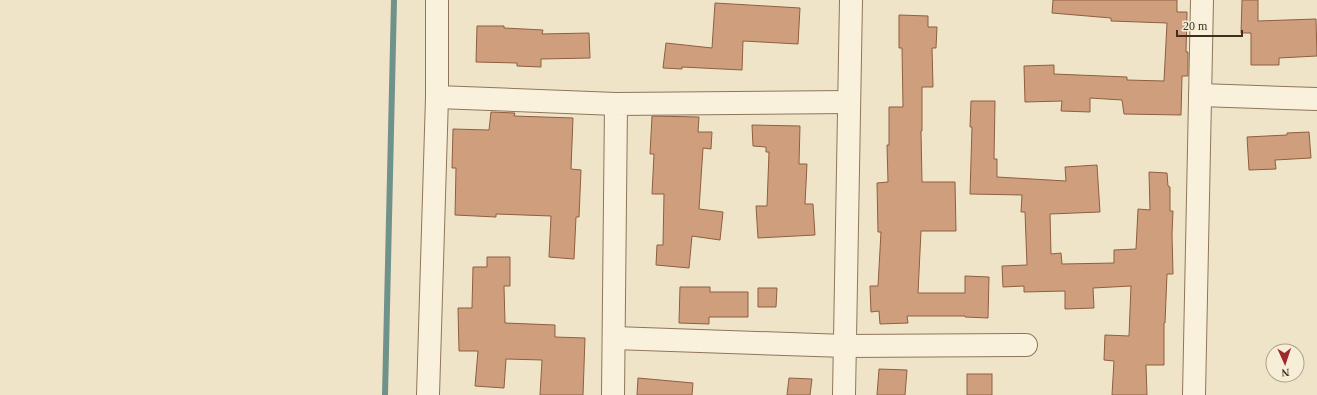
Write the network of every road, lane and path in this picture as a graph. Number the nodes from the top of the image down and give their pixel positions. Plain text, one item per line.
1 (437, 0) edge
2 (851, 0) edge
3 (1202, 0) edge
4 (1200, 95) junction
5 (437, 97) junction
6 (1317, 99) edge
7 (849, 102) junction
8 (616, 104) junction
9 (614, 338) junction
10 (1026, 345) dead end
11 (845, 346) junction
12 (428, 395) edge
13 (613, 395) edge
14 (844, 395) edge
15 (1194, 395) edge

1 - 5 street
2 - 7 street
3 - 4 street
4 - 6 street
4 - 15 street
5 - 8 street
5 - 12 street
7 - 8 street
7 - 11 street
8 - 9 street
9 - 11 street
9 - 13 street
10 - 11 street
11 - 14 street

